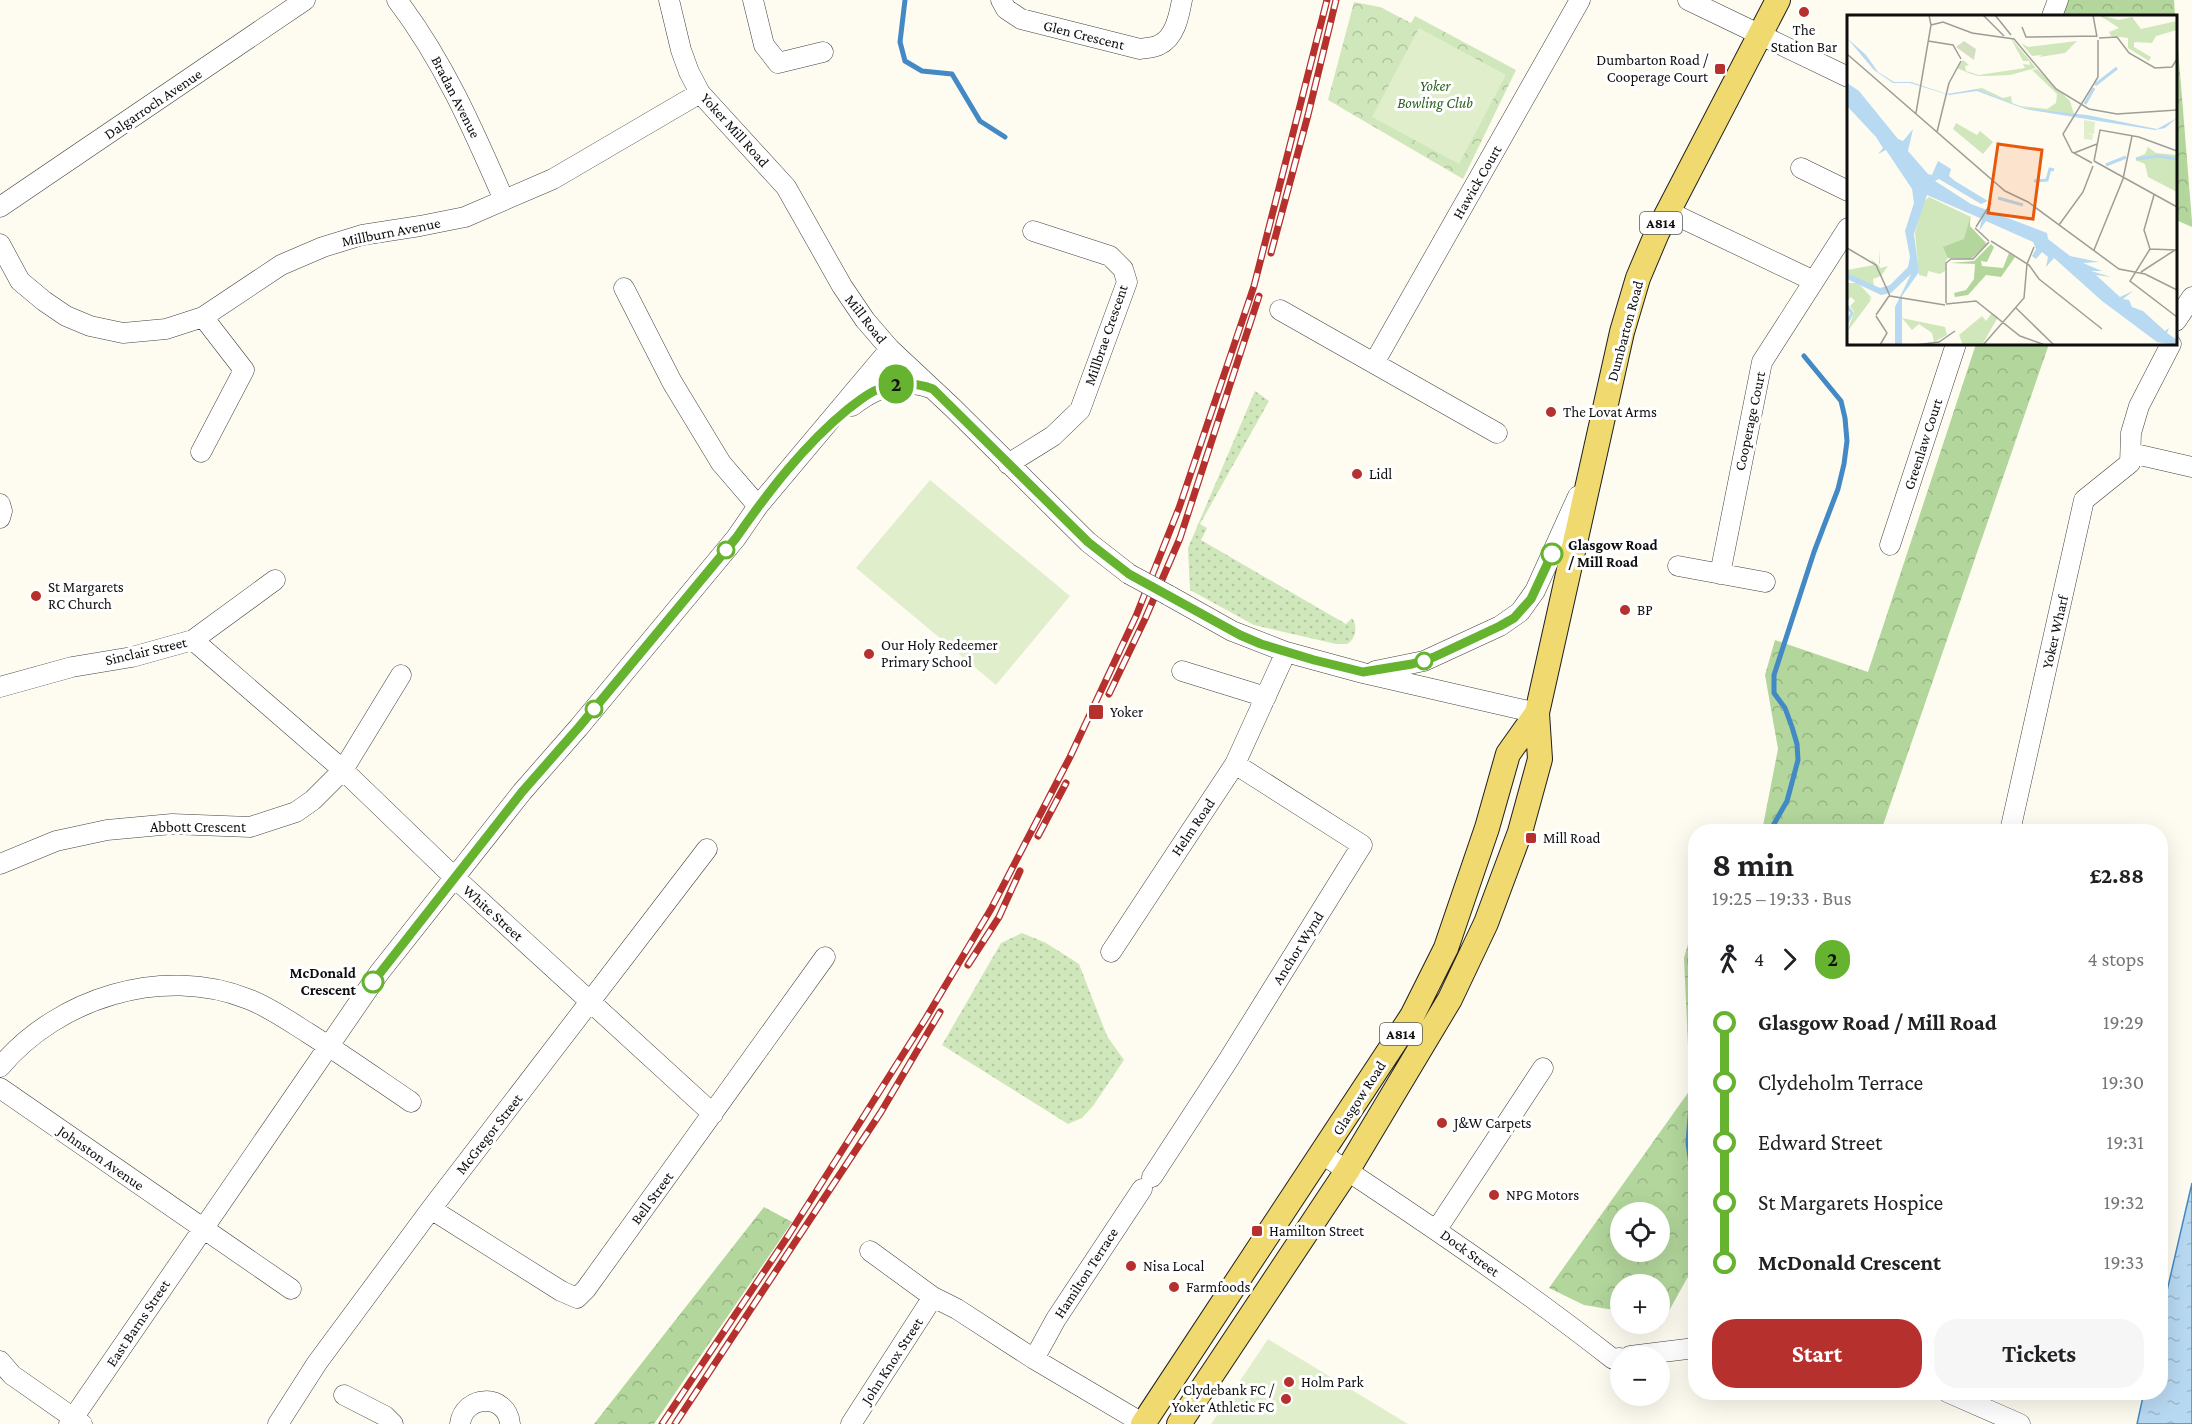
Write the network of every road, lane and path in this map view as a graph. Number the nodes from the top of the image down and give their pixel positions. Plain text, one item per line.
1 (305, 0) edge
2 (397, 0) edge
3 (669, 0) edge
4 (753, 0) edge
5 (1001, 0) edge
6 (1182, 0) edge
7 (1580, 0) edge
8 (1688, 0) edge
9 (1778, 0) edge
10 (1760, 34) junction
11 (823, 52) dead end
12 (1847, 77) edge
13 (700, 93) junction
14 (1801, 168) dead end
15 (786, 187) joint
16 (1847, 191) edge
17 (504, 200) junction
18 (0, 207) edge
19 (1667, 211) junction
20 (1847, 230) edge
21 (1033, 231) dead end
22 (0, 244) edge
23 (1814, 281) junction
24 (624, 288) dead end
25 (2192, 297) edge
26 (1280, 310) dead end
27 (202, 317) junction
28 (2177, 318) edge
29 (1956, 345) edge
30 (2170, 345) edge
31 (890, 349) junction
32 (1374, 363) junction
33 (933, 389) junction
34 (825, 428) junction
35 (1497, 433) dead end
36 (201, 452) dead end
37 (2131, 453) junction
38 (1008, 464) junction
39 (1592, 465) junction
40 (2192, 467) edge
41 (0, 504) edge
42 (758, 506) junction
43 (0, 518) edge
44 (1890, 545) dead end
45 (1678, 566) dead end
46 (1720, 574) junction
47 (275, 580) dead end
48 (1765, 582) dead end
49 (193, 640) junction
50 (1286, 652) junction
51 (1182, 671) dead end
52 (1363, 672) junction
53 (401, 675) dead end
54 (0, 687) edge
55 (1266, 697) junction
56 (1537, 713) junction
57 (1540, 759) joint
58 (1235, 764) junction
59 (343, 770) junction
60 (2012, 824) edge
61 (707, 849) dead end
62 (0, 864) edge
63 (454, 877) junction
64 (1111, 952) dead end
65 (825, 957) dead end
66 (592, 1002) junction
67 (329, 1047) junction
68 (0, 1068) edge
69 (1543, 1068) dead end
70 (0, 1088) edge
71 (411, 1102) dead end
72 (713, 1114) junction
73 (1322, 1154) junction
74 (1347, 1171) junction
75 (1147, 1183) joint
76 (431, 1209) junction
77 (203, 1228) junction
78 (1437, 1229) junction
79 (870, 1251) dead end
80 (291, 1289) dead end
81 (933, 1297) junction
82 (1688, 1349) edge
83 (1610, 1350) edge
84 (1670, 1351) edge
85 (1034, 1359) junction
86 (0, 1361) edge
87 (344, 1395) dead end
88 (1965, 1400) edge
89 (75, 1422) edge
90 (278, 1424) edge
91 (393, 1424) edge
92 (460, 1424) edge
93 (510, 1424) edge
94 (851, 1424) edge
95 (1143, 1424) edge
96 (1179, 1424) edge
97 (2020, 1424) edge

1 - 18 street, Dalgarroch Avenue
2 - 17 street, Bradan Avenue
3 - 13 street, Yoker Mill Road
4 - 11 street
5 - 6 street, Glen Crescent
7 - 32 street, Hawick Court
8 - 10 street
9 - 10 main road, Dumbarton Road / A814
10 - 12 street
10 - 19 main road, Dumbarton Road / A814
13 - 15 street, Yoker Mill Road
13 - 17 street, Millburn Avenue
14 - 16 street
15 - 31 street, Mill Road
17 - 27 street, Millburn Avenue
19 - 23 street
19 - 39 main road, Dumbarton Road / A814
20 - 23 street, Cooperage Court
21 - 38 street, Millbrae Crescent
22 - 27 street, Millburn Avenue
23 - 46 street, Cooperage Court
24 - 42 street
25 - 28 street
26 - 32 street
27 - 36 street
29 - 44 street, Greenlaw Court
30 - 37 street
31 - 33 street, Mill Road
31 - 34 street, East Barns Street
32 - 35 street
33 - 34 street, East Barns Street
33 - 38 street, Mill Road
34 - 42 street, East Barns Street
37 - 40 street
37 - 60 street, Yoker Wharf
38 - 50 street, Mill Road, bridge
39 - 52 street, Mill Road
39 - 56 main road, Dumbarton Road / A814
41 - 43 street
42 - 63 street, East Barns Street
45 - 46 street
46 - 48 street
47 - 49 street, Sinclair Street
49 - 54 street, Sinclair Street
49 - 59 street, White Street
50 - 52 street, Mill Road
50 - 55 street, Helm Road
51 - 55 street
52 - 56 street, Mill Road
53 - 59 street, Abbott Crescent
55 - 58 street, Helm Road
56 - 57 main road, Dumbarton Road / A814
56 - 73 main road, Glasgow Road / A814
57 - 74 main road, Glasgow Road / A814
58 - 64 street, Helm Road
58 - 75 street, Anchor Wynd
59 - 62 street, Abbott Crescent
59 - 63 street, White Street
61 - 66 street, McGregor Street
63 - 66 street, White Street
63 - 67 street, East Barns Street
65 - 72 street, Bell Street
66 - 72 street, White Street
66 - 76 street, McGregor Street
67 - 68 street
67 - 71 street
67 - 77 street, East Barns Street
69 - 78 street
70 - 77 street, Johnston Avenue
72 - 76 street, Bell Street
73 - 74 street, Dock Street
73 - 95 main road, Glasgow Road / A814
74 - 78 street, Dock Street
74 - 96 main road, Glasgow Road / A814
75 - 85 street, Hamilton Terrace
76 - 90 street, McGregor Street
77 - 80 street
77 - 89 street, East Barns Street
78 - 83 street, Dock Street
79 - 81 street
81 - 85 street
81 - 94 street, John Knox Street
82 - 84 street
85 - 95 street
86 - 89 street
87 - 91 street
88 - 97 street
92 - 93 street

